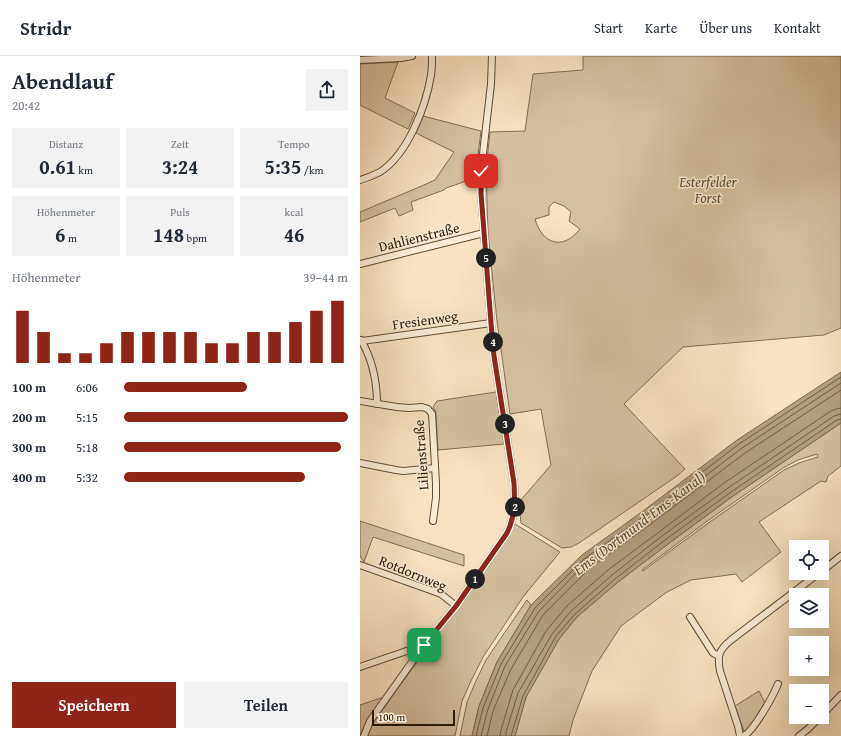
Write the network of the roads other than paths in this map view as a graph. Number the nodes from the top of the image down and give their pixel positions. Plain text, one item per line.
1 (412, 56) edge
2 (432, 56) edge
3 (492, 56) edge
4 (360, 60) edge
5 (360, 180) edge
6 (484, 233) junction
7 (360, 264) edge
8 (491, 323) junction
9 (361, 340) edge
10 (360, 401) edge
11 (377, 404) junction
12 (360, 463) edge
13 (436, 468) junction
14 (433, 521) dead end
15 (841, 556) edge
16 (360, 565) edge
17 (829, 565) edge
18 (810, 580) edge
19 (456, 606) junction
20 (690, 617) dead end
21 (424, 645) junction
22 (718, 656) junction
23 (360, 667) edge
24 (778, 684) dead end
25 (841, 695) edge
26 (829, 708) edge
27 (813, 724) edge
28 (364, 736) edge
29 (740, 736) edge
30 (744, 736) edge
31 (799, 736) edge

1 - 4 street
2 - 5 street
3 - 6 street
6 - 7 street, Dahlienstraße
6 - 8 street
8 - 9 street, Fresienweg
8 - 19 street
9 - 11 street
10 - 11 street, Lilienstraße
11 - 13 street, Lilienstraße
12 - 13 street
13 - 14 street, Lilienstraße
15 - 17 street
16 - 19 street, Rotdornweg
18 - 22 street
19 - 21 street
20 - 22 street
21 - 23 street
21 - 28 street
22 - 29 street
24 - 30 street
25 - 26 street
27 - 31 street

